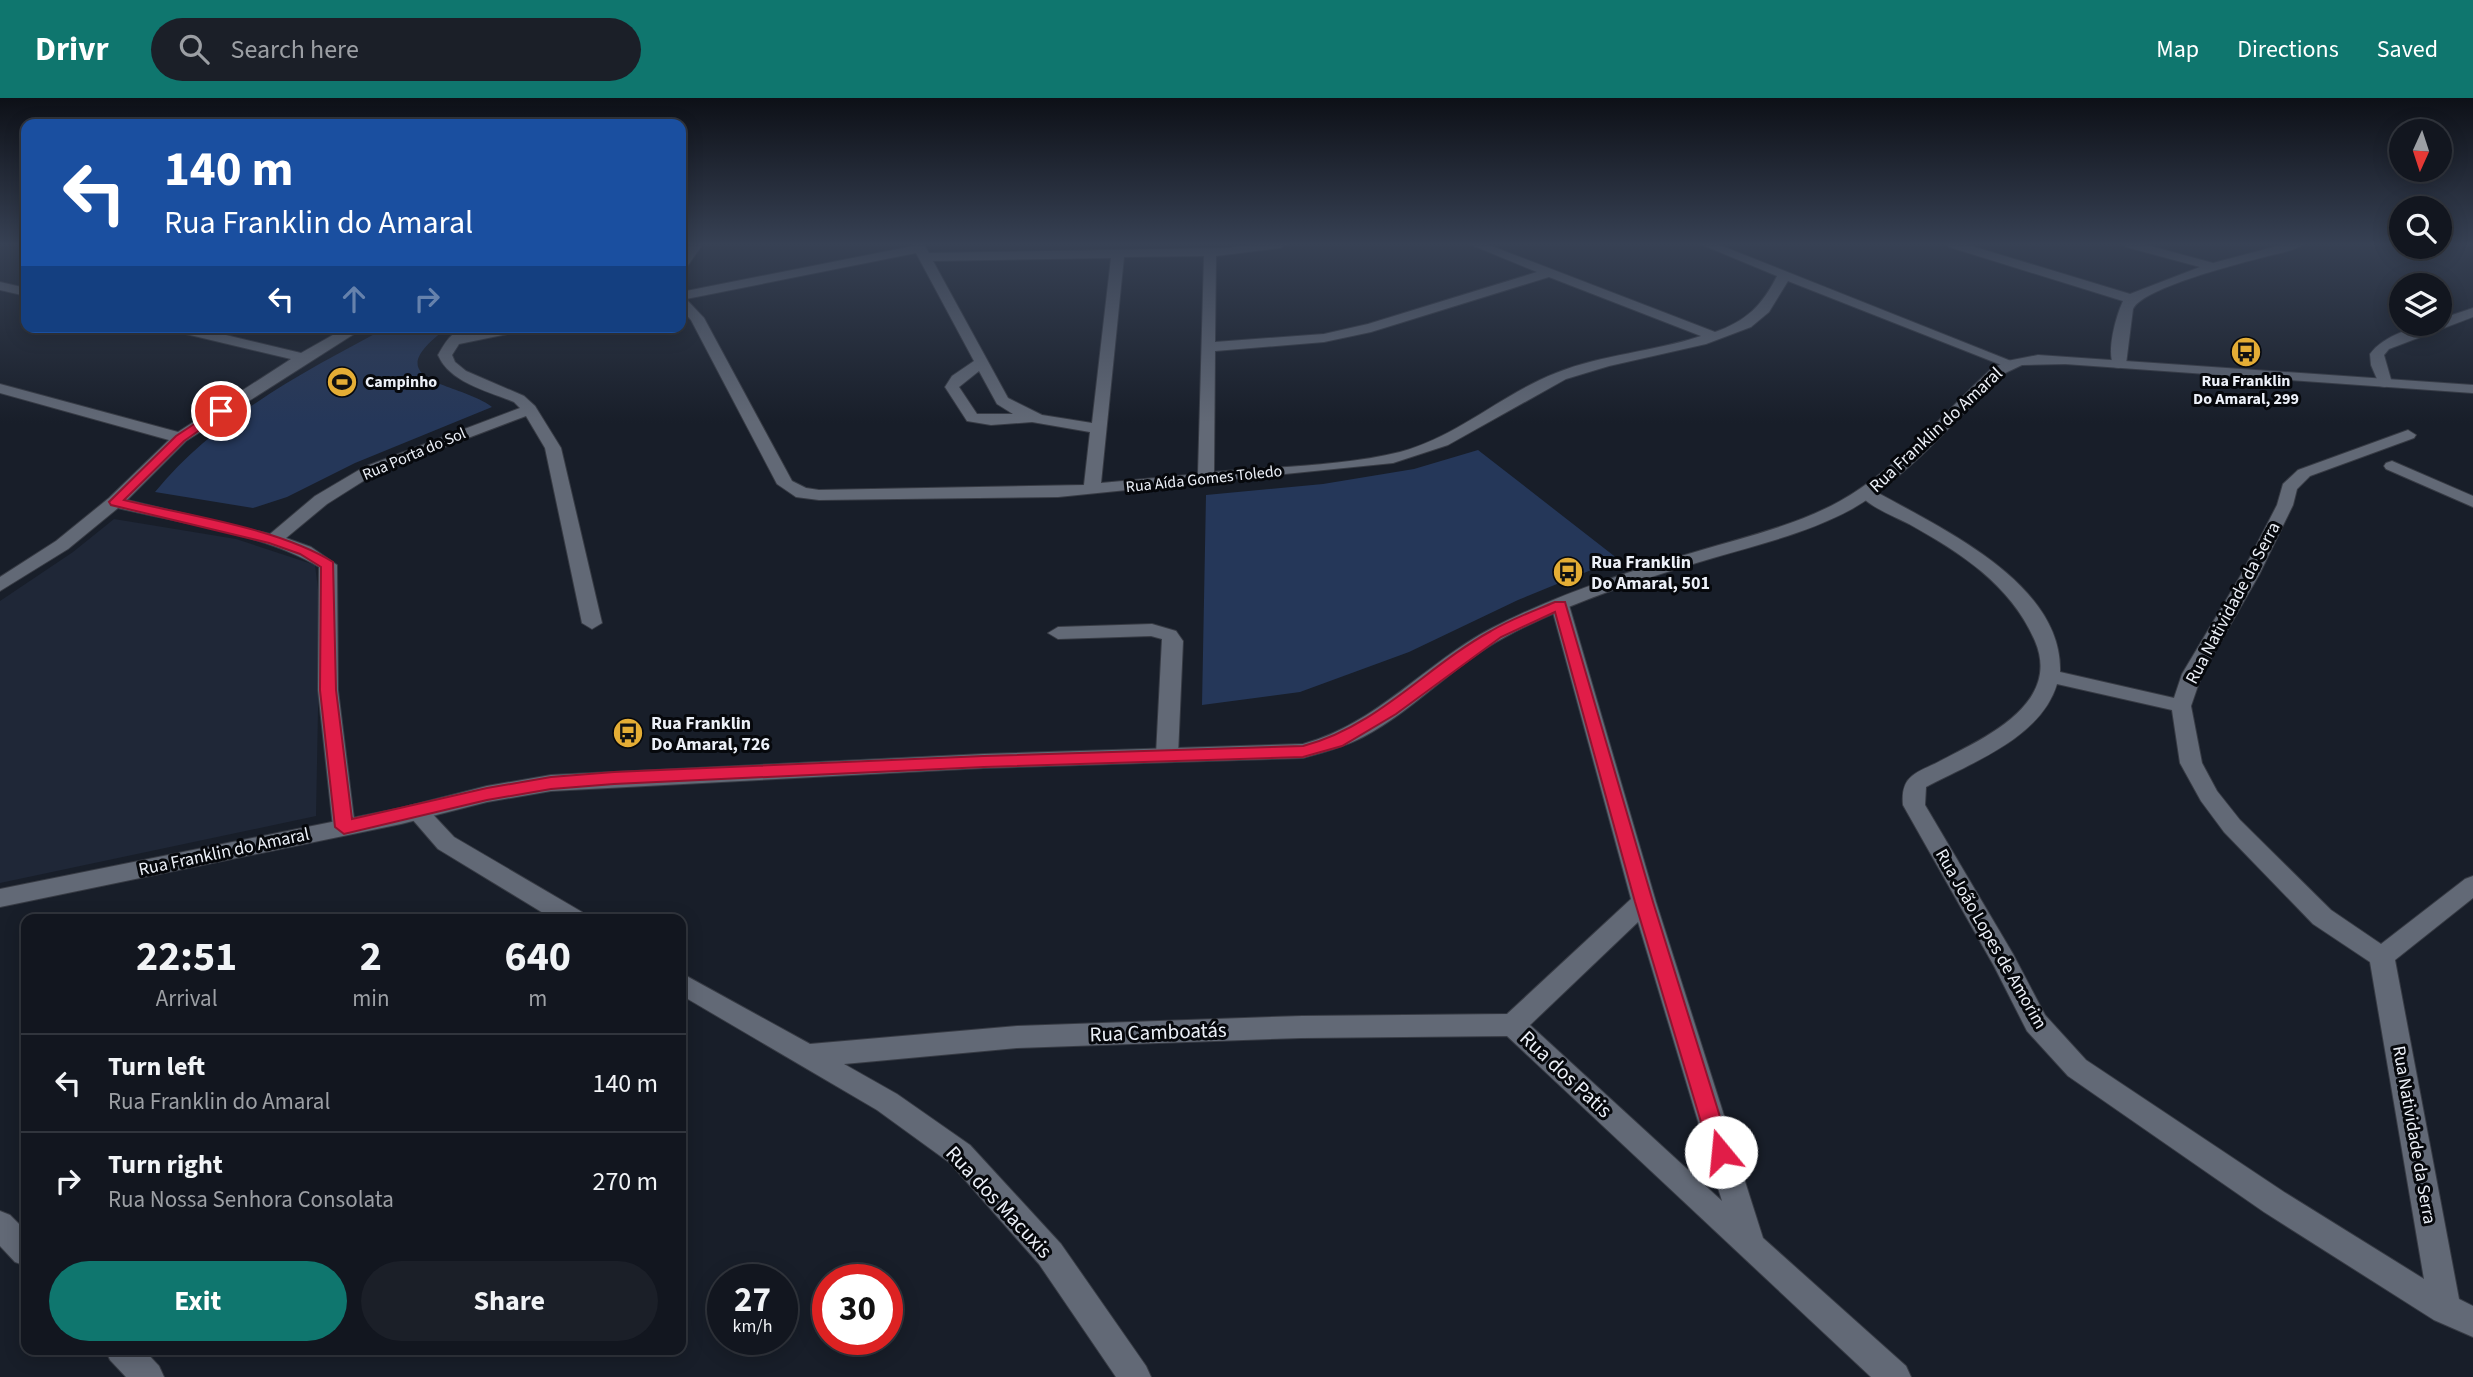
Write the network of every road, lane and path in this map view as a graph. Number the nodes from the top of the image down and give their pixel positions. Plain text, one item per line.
1 (686, 304) edge
2 (948, 304) edge
3 (1113, 304) edge
4 (1210, 304) edge
5 (1449, 304) edge
6 (1628, 304) edge
7 (1768, 304) edge
8 (1857, 304) edge
9 (2130, 304) edge
10 (2473, 312) edge
11 (2452, 319) edge
12 (199, 333) edge
13 (347, 333) edge
14 (463, 333) edge
15 (492, 333) edge
16 (2409, 336) edge
17 (1715, 337) junction
18 (453, 341) junction
19 (1210, 347) junction
20 (303, 358) junction
21 (981, 363) junction
22 (2009, 363) junction
23 (2119, 364) junction
24 (2385, 383) junction
25 (0, 388) edge
26 (2473, 389) edge
27 (530, 409) junction
28 (1031, 417) junction
29 (1100, 429) junction
30 (2408, 435) dead end
31 (180, 438) junction
32 (2392, 466) dead end
33 (1206, 479) junction
34 (1092, 489) junction
35 (1867, 494) junction
36 (116, 502) junction
37 (2473, 502) edge
38 (273, 540) junction
39 (0, 585) edge
40 (1560, 605) junction
41 (592, 623) dead end
42 (1058, 633) dead end
43 (2050, 676) junction
44 (2181, 706) junction
45 (1167, 755) junction
46 (416, 812) junction
47 (344, 827) junction
48 (2473, 885) edge
49 (0, 898) edge
50 (1644, 902) junction
51 (565, 914) edge
52 (2382, 957) junction
53 (686, 986) edge
54 (1513, 1025) junction
55 (804, 1056) junction
56 (0, 1225) edge
57 (21, 1247) edge
58 (1751, 1247) junction
59 (2445, 1309) junction
60 (2473, 1322) edge
61 (127, 1355) edge
62 (148, 1377) edge
63 (1135, 1377) edge
64 (1895, 1377) edge

1 - 34 street, Rua Aída Gomes Toledo
2 - 21 street
3 - 29 street
4 - 19 street
5 - 19 street
6 - 17 street
7 - 17 street, Rua Aída Gomes Toledo
8 - 22 street
9 - 23 street
10 - 11 street
12 - 20 street
13 - 20 street
14 - 18 street
15 - 18 street
16 - 24 street
17 - 33 street, Rua Aída Gomes Toledo
18 - 27 street
19 - 33 street
20 - 31 street
21 - 28 street
21 - 28 street
22 - 23 street, Rua Franklin do Amaral
22 - 35 street, Rua Franklin do Amaral
23 - 24 street, Rua Franklin do Amaral
24 - 26 street, Rua Franklin do Amaral
25 - 31 street
27 - 38 street, Rua Porta do Sol
27 - 41 street
28 - 29 street
29 - 34 street
30 - 44 street, Rua Natividade da Serra
31 - 36 street
32 - 37 street
33 - 34 street, Rua Aída Gomes Toledo
35 - 40 street, Rua Franklin do Amaral
35 - 43 street
36 - 38 street
36 - 39 street
38 - 47 street
40 - 45 street, Rua Franklin do Amaral
40 - 50 street
42 - 45 street
43 - 44 street
43 - 59 street, Rua João Lopes de Amorim
44 - 52 street, Rua Natividade da Serra
45 - 46 street, Rua Franklin do Amaral
46 - 47 street, Rua Franklin do Amaral
46 - 51 street
47 - 49 street, Rua Franklin do Amaral
48 - 52 street
50 - 54 street, Rua dos Patis
50 - 58 street
52 - 59 street, Rua Natividade da Serra
53 - 55 street, Rua dos Macuxis
54 - 55 street, Rua Camboatás
54 - 58 street, Rua dos Patis
55 - 63 street, Rua dos Macuxis
56 - 57 street
58 - 64 street, Rua dos Patis
59 - 60 street, Rua João Lopes de Amorim
61 - 62 street

